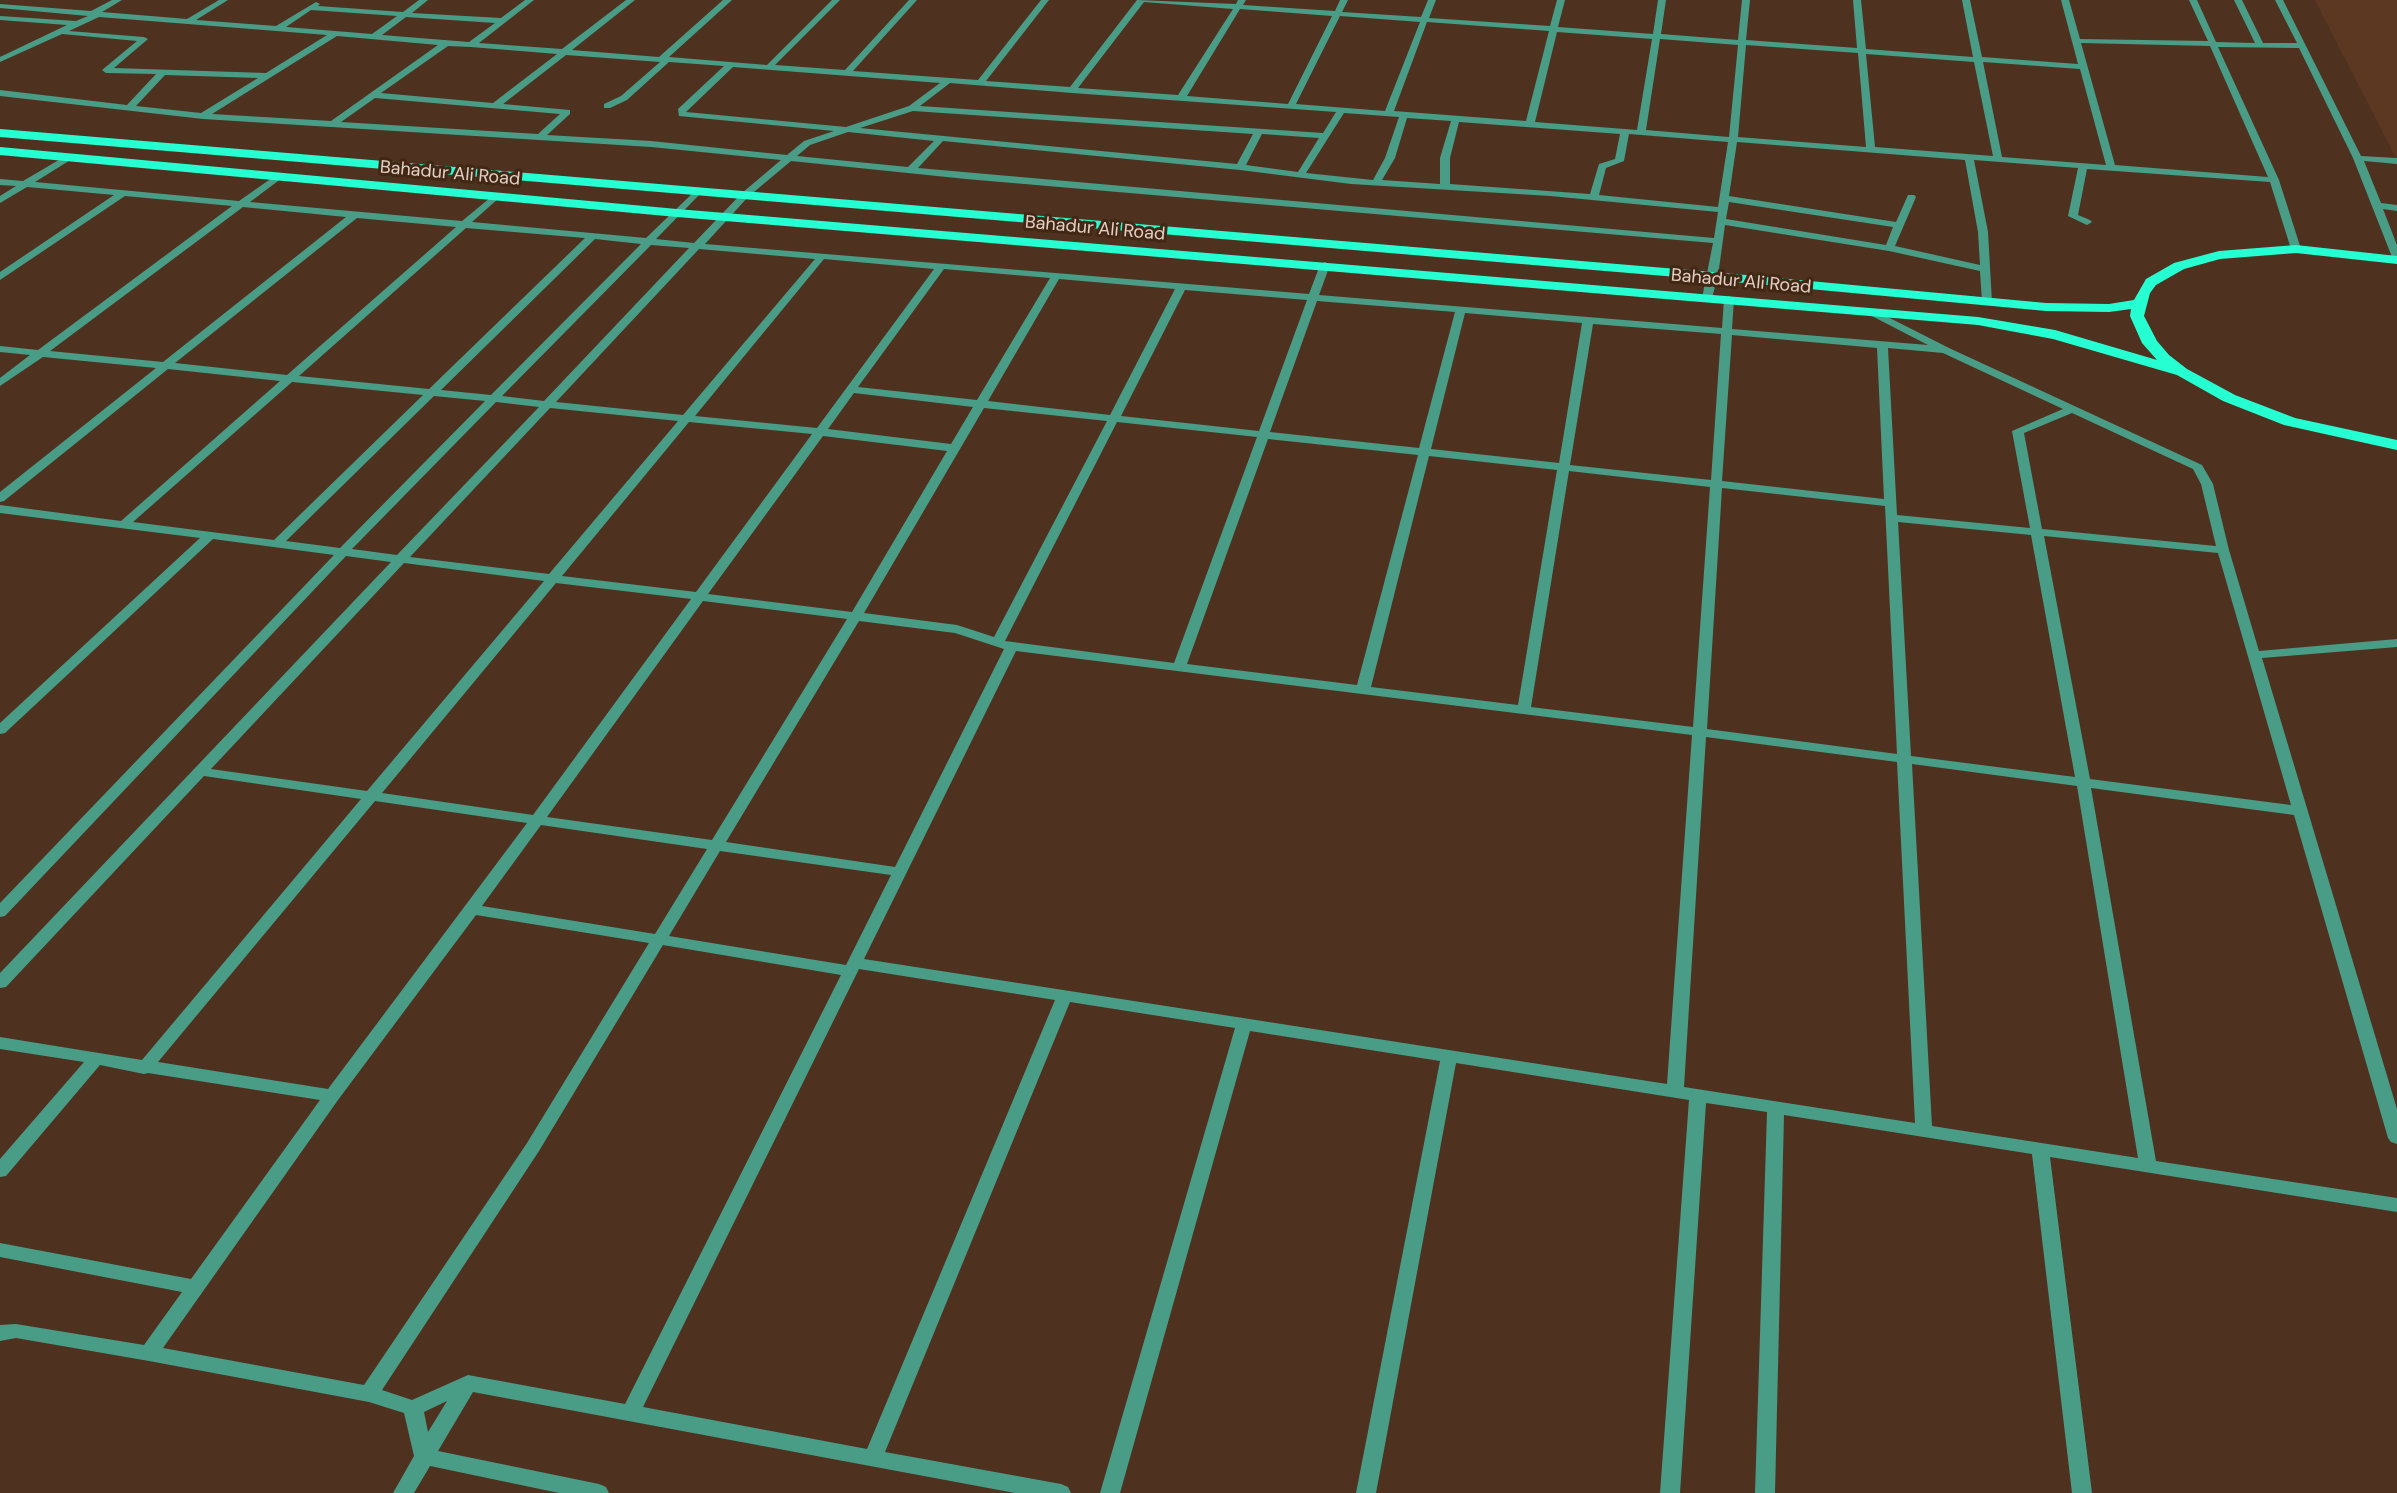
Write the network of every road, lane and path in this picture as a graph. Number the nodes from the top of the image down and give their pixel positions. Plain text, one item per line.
1 (118, 0) edge
2 (224, 0) edge
3 (323, 0) edge
4 (424, 0) edge
5 (530, 0) edge
6 (631, 0) edge
7 (728, 0) edge
8 (836, 0) edge
9 (913, 0) edge
10 (1045, 0) edge
11 (1144, 0) edge
12 (1344, 0) edge
13 (1432, 0) edge
14 (1561, 0) edge
15 (1662, 0) edge
16 (1746, 0) edge
17 (1857, 0) edge
18 (1966, 0) edge
19 (2065, 0) edge
20 (2193, 0) edge
21 (2238, 0) edge
22 (2279, 0) edge
23 (1240, 3) edge
24 (0, 6) edge
25 (310, 8) junction
26 (1338, 13) junction
27 (96, 14) junction
28 (403, 14) junction
29 (0, 18) edge
30 (1425, 20) junction
31 (189, 21) junction
32 (503, 21) junction
33 (80, 24) junction
34 (278, 29) junction
35 (1553, 30) junction
36 (61, 33) junction
37 (336, 33) junction
38 (374, 37) junction
39 (1657, 38) junction
40 (2078, 41) junction
41 (446, 43) junction
42 (1741, 43) junction
43 (2213, 43) junction
44 (2260, 44) junction
45 (471, 45) junction
46 (2302, 46) junction
47 (563, 51) junction
48 (1862, 51) junction
49 (664, 59) junction
50 (1977, 59) junction
51 (0, 60) edge
52 (731, 64) junction
53 (769, 67) junction
54 (2084, 67) junction
55 (162, 73) junction
56 (847, 73) junction
57 (267, 76) junction
58 (949, 80) junction
59 (980, 83) junction
60 (1072, 90) junction
61 (0, 93) edge
62 (373, 95) junction
63 (1181, 98) junction
64 (496, 105) junction
65 (607, 106) dead end
66 (1291, 106) junction
67 (912, 108) junction
68 (128, 109) junction
69 (1342, 110) junction
70 (1389, 113) junction
71 (1404, 115) junction
72 (203, 116) junction
73 (1456, 118) junction
74 (334, 123) junction
75 (1530, 124) junction
76 (845, 131) junction
77 (1259, 131) junction
78 (1625, 131) junction
79 (1641, 132) junction
80 (0, 133) edge
81 (542, 135) junction
82 (1324, 136) junction
83 (940, 139) junction
84 (1733, 139) junction
85 (1871, 150) junction
86 (0, 151) edge
87 (69, 157) junction
88 (1969, 157) junction
89 (2358, 158) junction
90 (787, 159) junction
91 (1998, 159) junction
92 (2397, 161) edge
93 (2083, 165) junction
94 (1240, 167) junction
95 (2111, 168) junction
96 (911, 170) junction
97 (1301, 174) junction
98 (279, 176) junction
99 (2274, 180) junction
100 (0, 182) edge
101 (1376, 183) junction
102 (24, 185) junction
103 (1445, 187) junction
104 (698, 191) junction
105 (125, 192) junction
106 (745, 195) junction
107 (496, 196) junction
108 (1594, 197) junction
109 (1911, 197) dead end
110 (1724, 198) junction
111 (0, 200) edge
112 (243, 203) junction
113 (2379, 206) junction
114 (2397, 208) edge
115 (677, 213) junction
116 (355, 214) junction
117 (1722, 215) junction
118 (725, 217) junction
119 (2087, 222) dead end
120 (466, 224) junction
121 (1899, 225) junction
122 (593, 236) junction
123 (649, 241) junction
124 (1718, 241) junction
125 (699, 246) junction
126 (1889, 248) junction
127 (2296, 249) junction
128 (822, 256) junction
129 (2397, 258) edge
130 (1325, 265) junction
131 (941, 266) junction
132 (1982, 268) junction
133 (1056, 276) junction
134 (1713, 276) junction
135 (0, 277) edge
136 (1182, 286) junction
137 (1312, 297) junction
138 (1707, 298) junction
139 (1729, 299) junction
140 (1987, 302) junction
141 (2138, 304) junction
142 (1461, 309) junction
143 (1870, 311) junction
144 (1588, 320) junction
145 (1727, 331) junction
146 (1882, 344) junction
147 (0, 349) edge
148 (1945, 350) junction
149 (42, 353) junction
150 (165, 366) junction
151 (2182, 372) junction
152 (291, 378) junction
153 (0, 383) edge
154 (852, 390) junction
155 (432, 392) junction
156 (494, 398) junction
157 (547, 404) junction
158 (980, 404) junction
159 (2072, 409) junction
160 (687, 418) junction
161 (1113, 419) junction
162 (822, 432) junction
163 (1262, 435) junction
164 (2396, 446) edge
165 (954, 448) junction
166 (1424, 453) junction
167 (1564, 468) junction
168 (1717, 484) junction
169 (0, 498) edge
170 (0, 509) edge
171 (1891, 511) junction
172 (123, 525) junction
173 (2037, 533) junction
174 (209, 536) junction
175 (275, 545) junction
176 (2223, 550) junction
177 (342, 553) junction
178 (399, 560) junction
179 (552, 579) junction
180 (701, 598) junction
181 (855, 617) junction
182 (2397, 643) edge
183 (1005, 644) junction
184 (2255, 655) junction
185 (1179, 667) junction
186 (1363, 690) junction
187 (1524, 709) junction
188 (0, 730) edge
189 (1700, 732) junction
190 (1906, 759) junction
191 (198, 771) junction
192 (2083, 782) junction
193 (370, 796) junction
194 (2301, 811) junction
195 (537, 820) junction
196 (716, 846) junction
197 (900, 872) junction
198 (472, 909) junction
199 (0, 912) edge
200 (659, 939) junction
201 (853, 967) junction
202 (0, 983) edge
203 (1065, 995) junction
204 (1244, 1024) junction
205 (0, 1043) edge
206 (1449, 1056) junction
207 (96, 1059) junction
208 (144, 1068) junction
209 (1675, 1092) junction
210 (1698, 1095) junction
211 (332, 1096) junction
212 (1776, 1108) junction
213 (1924, 1131) junction
214 (2397, 1138) edge
215 (2040, 1149) junction
216 (2148, 1166) junction
217 (0, 1171) edge
218 (2397, 1205) edge
219 (0, 1250) edge
220 (195, 1287) junction
221 (0, 1333) edge
222 (149, 1353) junction
223 (468, 1383) junction
224 (369, 1394) junction
225 (413, 1408) junction
226 (631, 1411) junction
227 (424, 1456) junction
228 (873, 1457) junction
229 (403, 1493) edge
230 (599, 1493) edge
231 (1061, 1493) edge
232 (1110, 1493) edge
233 (1366, 1493) edge
234 (1670, 1493) edge
235 (1765, 1493) edge
236 (2082, 1493) edge

1 - 27 street
2 - 31 street
3 - 25 street
4 - 28 street
5 - 32 street
6 - 47 street
7 - 49 street
8 - 53 street
9 - 56 street
10 - 59 street
11 - 23 street
11 - 60 street
12 - 26 street
13 - 30 street
14 - 35 street
15 - 39 street
16 - 42 street
17 - 48 street
18 - 50 street
19 - 40 street
20 - 43 street
21 - 44 street
22 - 46 street
23 - 26 street
23 - 63 street
24 - 27 street
25 - 28 street
25 - 34 street
26 - 30 street
26 - 66 street
27 - 31 street
27 - 33 street
28 - 32 street
28 - 38 street
29 - 33 street
30 - 35 street
30 - 70 street
31 - 34 street
32 - 45 street
33 - 36 street
34 - 37 street
35 - 39 street
35 - 75 street
36 - 51 street
36 - 55 street
37 - 38 street
37 - 57 street
38 - 41 street
39 - 42 street
39 - 79 street
40 - 43 street
40 - 54 street
41 - 45 street
41 - 62 street
42 - 48 street
42 - 84 street
43 - 44 street
43 - 99 street
44 - 46 street
45 - 47 street
46 - 89 street
47 - 49 street
47 - 64 street
48 - 50 street
48 - 85 street
49 - 52 street
49 - 65 street
50 - 54 street
50 - 91 street
52 - 53 street
52 - 76 street
53 - 56 street
54 - 95 street
55 - 57 street
55 - 68 street
56 - 58 street
57 - 72 street
58 - 59 street
58 - 67 street
59 - 60 street
60 - 63 street
61 - 68 street
62 - 64 street
62 - 74 street
63 - 66 street
64 - 81 street
66 - 69 street
67 - 76 street
67 - 77 street
68 - 72 street
69 - 70 street
69 - 82 street
70 - 71 street
71 - 73 street
71 - 101 street
72 - 74 street
73 - 75 street
73 - 103 street
74 - 81 street
75 - 78 street
76 - 83 street
76 - 90 street
77 - 82 street
77 - 94 street
78 - 79 street
78 - 108 street
79 - 84 street
80 - 104 main road, Bahadur Ali Road
81 - 90 street
82 - 97 street
83 - 94 street
83 - 96 street
84 - 85 street
84 - 110 street
85 - 88 street
86 - 87 main road, Bahadur Ali Road
87 - 98 main road, Bahadur Ali Road
87 - 102 street
88 - 91 street
88 - 132 street
89 - 92 street
89 - 113 street
90 - 96 street
90 - 106 street
91 - 93 street
93 - 95 street
93 - 119 street
94 - 97 street
95 - 99 street
96 - 124 street
97 - 101 street
98 - 107 main road, Bahadur Ali Road
98 - 112 street
99 - 127 street
100 - 102 street
101 - 103 street
102 - 105 street
102 - 111 street
103 - 108 street
104 - 106 main road, Bahadur Ali Road
104 - 115 street
105 - 112 street
105 - 135 street
106 - 118 street
106 - 134 main road, Bahadur Ali Road
107 - 115 main road, Bahadur Ali Road
107 - 120 street
108 - 117 street
109 - 121 street
110 - 117 street
110 - 121 street
112 - 116 street
112 - 149 street
113 - 114 street
113 - 129 street
115 - 118 main road, Bahadur Ali Road
115 - 123 street
116 - 120 street
116 - 150 street
117 - 124 street
117 - 126 street
118 - 125 street
118 - 130 main road, Bahadur Ali Road
120 - 122 street
120 - 152 street
121 - 126 street
122 - 123 street
122 - 155 street
123 - 125 street
123 - 156 street
124 - 134 street
125 - 128 street
125 - 157 street
126 - 132 street
127 - 129 main road
127 - 141 main road
128 - 131 street
128 - 160 street
130 - 137 street
130 - 138 main road, Bahadur Ali Road
131 - 133 street
131 - 154 street
132 - 140 street
133 - 136 street
133 - 158 street
134 - 138 street
134 - 140 main road, Bahadur Ali Road
136 - 137 street
136 - 161 street
137 - 142 street
137 - 163 street
138 - 139 main road, Bahadur Ali Road
139 - 143 main road, Bahadur Ali Road
139 - 145 street
140 - 141 main road, Bahadur Ali Road
141 - 151 main road
142 - 144 street
142 - 166 street
143 - 148 street
143 - 151 main road, Bahadur Ali Road
144 - 145 street
144 - 167 street
145 - 146 street
145 - 168 street
146 - 148 street
146 - 171 street
147 - 149 street
148 - 159 street
149 - 150 street
149 - 153 street
150 - 152 street
150 - 169 street
151 - 164 main road
152 - 155 street
152 - 172 street
154 - 158 street
154 - 162 street
155 - 156 street
155 - 175 street
156 - 157 street
156 - 177 street
157 - 160 street
157 - 178 street
158 - 161 street
158 - 165 street
159 - 173 street
159 - 176 street
160 - 162 street
160 - 179 street
161 - 163 street
161 - 183 street
162 - 165 street
162 - 180 street
163 - 166 street
163 - 185 street
165 - 181 street
166 - 167 street
166 - 186 street
167 - 168 street
167 - 187 street
168 - 171 street
168 - 189 street
170 - 172 street
171 - 173 street
171 - 190 street
172 - 174 street
173 - 176 street
173 - 192 street
174 - 175 street
174 - 188 street
175 - 177 street
176 - 184 street
177 - 178 street
177 - 199 street
178 - 179 street
178 - 191 street
179 - 180 street
179 - 193 street
180 - 181 street
180 - 195 street
181 - 183 street
181 - 196 street
182 - 184 street
183 - 185 street
183 - 197 street
184 - 194 street
185 - 186 street
186 - 187 street
187 - 189 street
189 - 190 street
189 - 209 street
190 - 192 street
190 - 213 street
191 - 193 street
191 - 202 street
192 - 194 street
192 - 216 street
193 - 195 street
193 - 208 street
194 - 214 street
195 - 196 street
195 - 198 street
196 - 197 street
196 - 200 street
197 - 201 street
198 - 200 street
198 - 211 street
200 - 201 street
200 - 224 street
201 - 203 street
201 - 226 street
203 - 204 street
203 - 228 street
204 - 206 street
204 - 232 street
205 - 207 street
206 - 209 street
206 - 233 street
207 - 208 street
207 - 217 street
208 - 211 street
209 - 210 street
210 - 212 street
210 - 234 street
211 - 220 street
212 - 213 street
212 - 235 street
213 - 215 street
215 - 216 street
215 - 236 street
216 - 218 street
219 - 220 street
220 - 222 street
221 - 222 street
222 - 224 street
223 - 225 street
223 - 226 street
223 - 227 street
224 - 225 street
225 - 227 street
226 - 228 street
227 - 229 street
227 - 230 street
228 - 231 street

